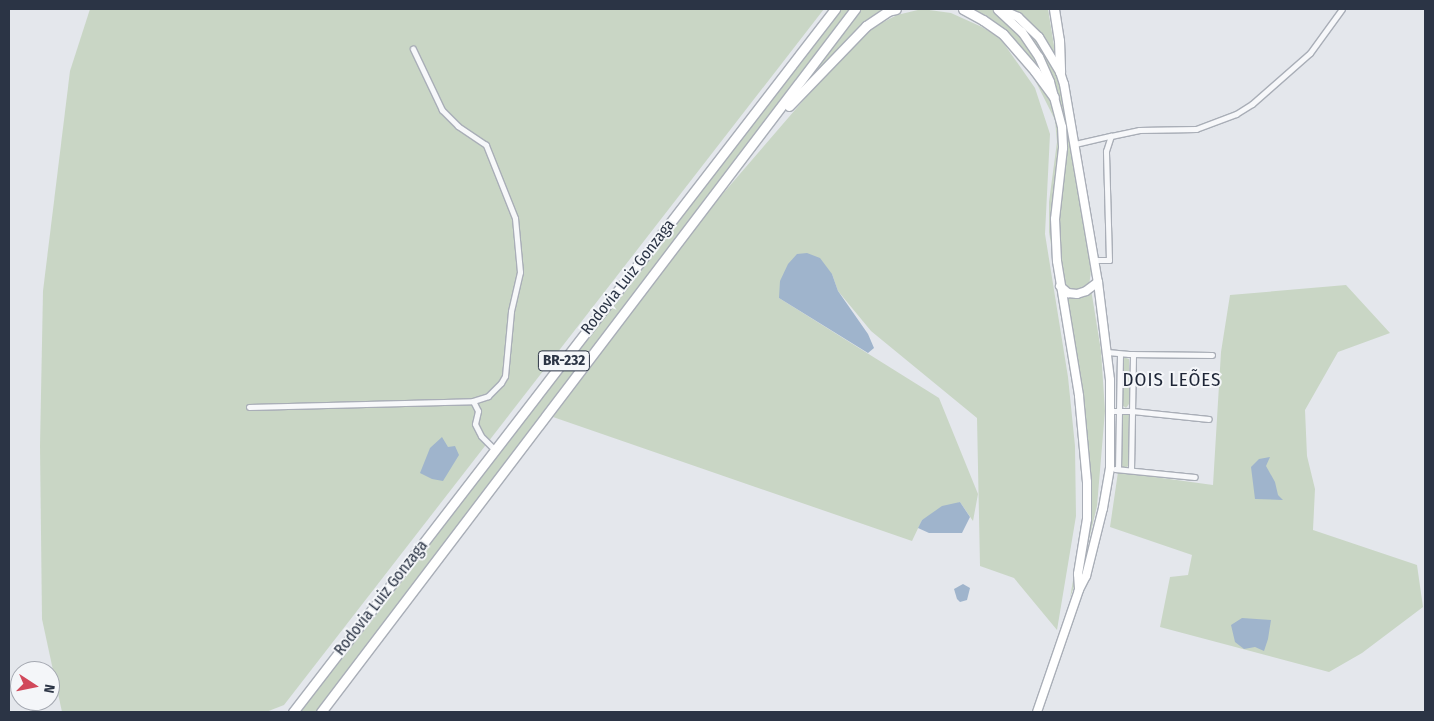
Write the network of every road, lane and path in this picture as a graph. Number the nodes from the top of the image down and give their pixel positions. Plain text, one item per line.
1 (835, 9) edge
2 (856, 9) edge
3 (896, 9) edge
4 (963, 9) edge
5 (998, 9) edge
6 (1054, 9) edge
7 (1342, 9) edge
8 (413, 49) dead end
9 (1060, 72) junction
10 (1054, 97) junction
11 (764, 131) junction
12 (1112, 136) junction
13 (1075, 144) junction
14 (1094, 260) junction
15 (1098, 282) junction
16 (1060, 286) junction
17 (1107, 352) junction
18 (1120, 354) junction
19 (1133, 354) junction
20 (1212, 355) dead end
21 (472, 401) junction
22 (249, 407) dead end
23 (1120, 410) junction
24 (1111, 411) junction
25 (1132, 411) junction
26 (1209, 419) dead end
27 (495, 450) junction
28 (1114, 469) junction
29 (1131, 470) junction
30 (1195, 477) dead end
31 (1079, 590) junction
32 (293, 712) edge
33 (321, 712) edge
34 (1037, 712) edge

1 - 27 highway, Rodovia Luiz Gonzaga / BR-232
2 - 11 highway, Rodovia Luiz Gonzaga / BR-232
3 - 11 highway
4 - 10 highway
5 - 9 main road
5 - 10 main road
6 - 9 highway
7 - 12 street
8 - 21 street
9 - 13 main road
10 - 16 main road
11 - 33 highway, Rodovia Luiz Gonzaga / BR-232
12 - 13 street
12 - 14 street
13 - 14 main road
14 - 15 main road
15 - 16 main road
15 - 17 main road
16 - 31 main road
17 - 18 street
17 - 24 main road
18 - 19 street
18 - 23 street
19 - 20 street
19 - 25 street
21 - 22 street
21 - 27 street
23 - 24 street
23 - 25 street
23 - 28 street
24 - 28 main road
25 - 26 street
25 - 29 street
27 - 32 highway, Rodovia Luiz Gonzaga / BR-232
28 - 29 street
28 - 31 main road
29 - 30 street
31 - 34 main road

